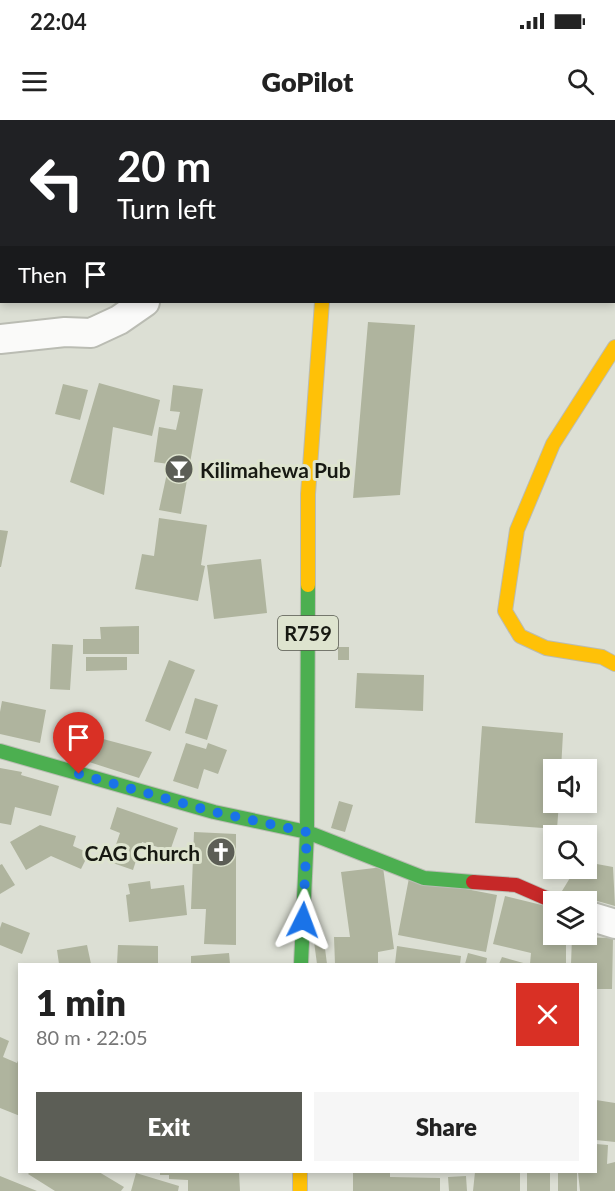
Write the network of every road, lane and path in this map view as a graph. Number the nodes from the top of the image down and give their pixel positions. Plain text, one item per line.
1 (144, 303) edge
2 (322, 303) edge
3 (0, 339) edge
4 (615, 347) edge
5 (615, 663) edge
6 (0, 751) edge
7 (307, 832) junction
8 (543, 897) edge
9 (597, 918) edge
10 (615, 924) edge
11 (302, 963) edge
12 (300, 1173) edge
13 (300, 1191) edge

1 - 3 street
2 - 7 street, R759
4 - 5 street
6 - 7 street
7 - 8 street
7 - 11 street, R759
9 - 10 street
12 - 13 street

